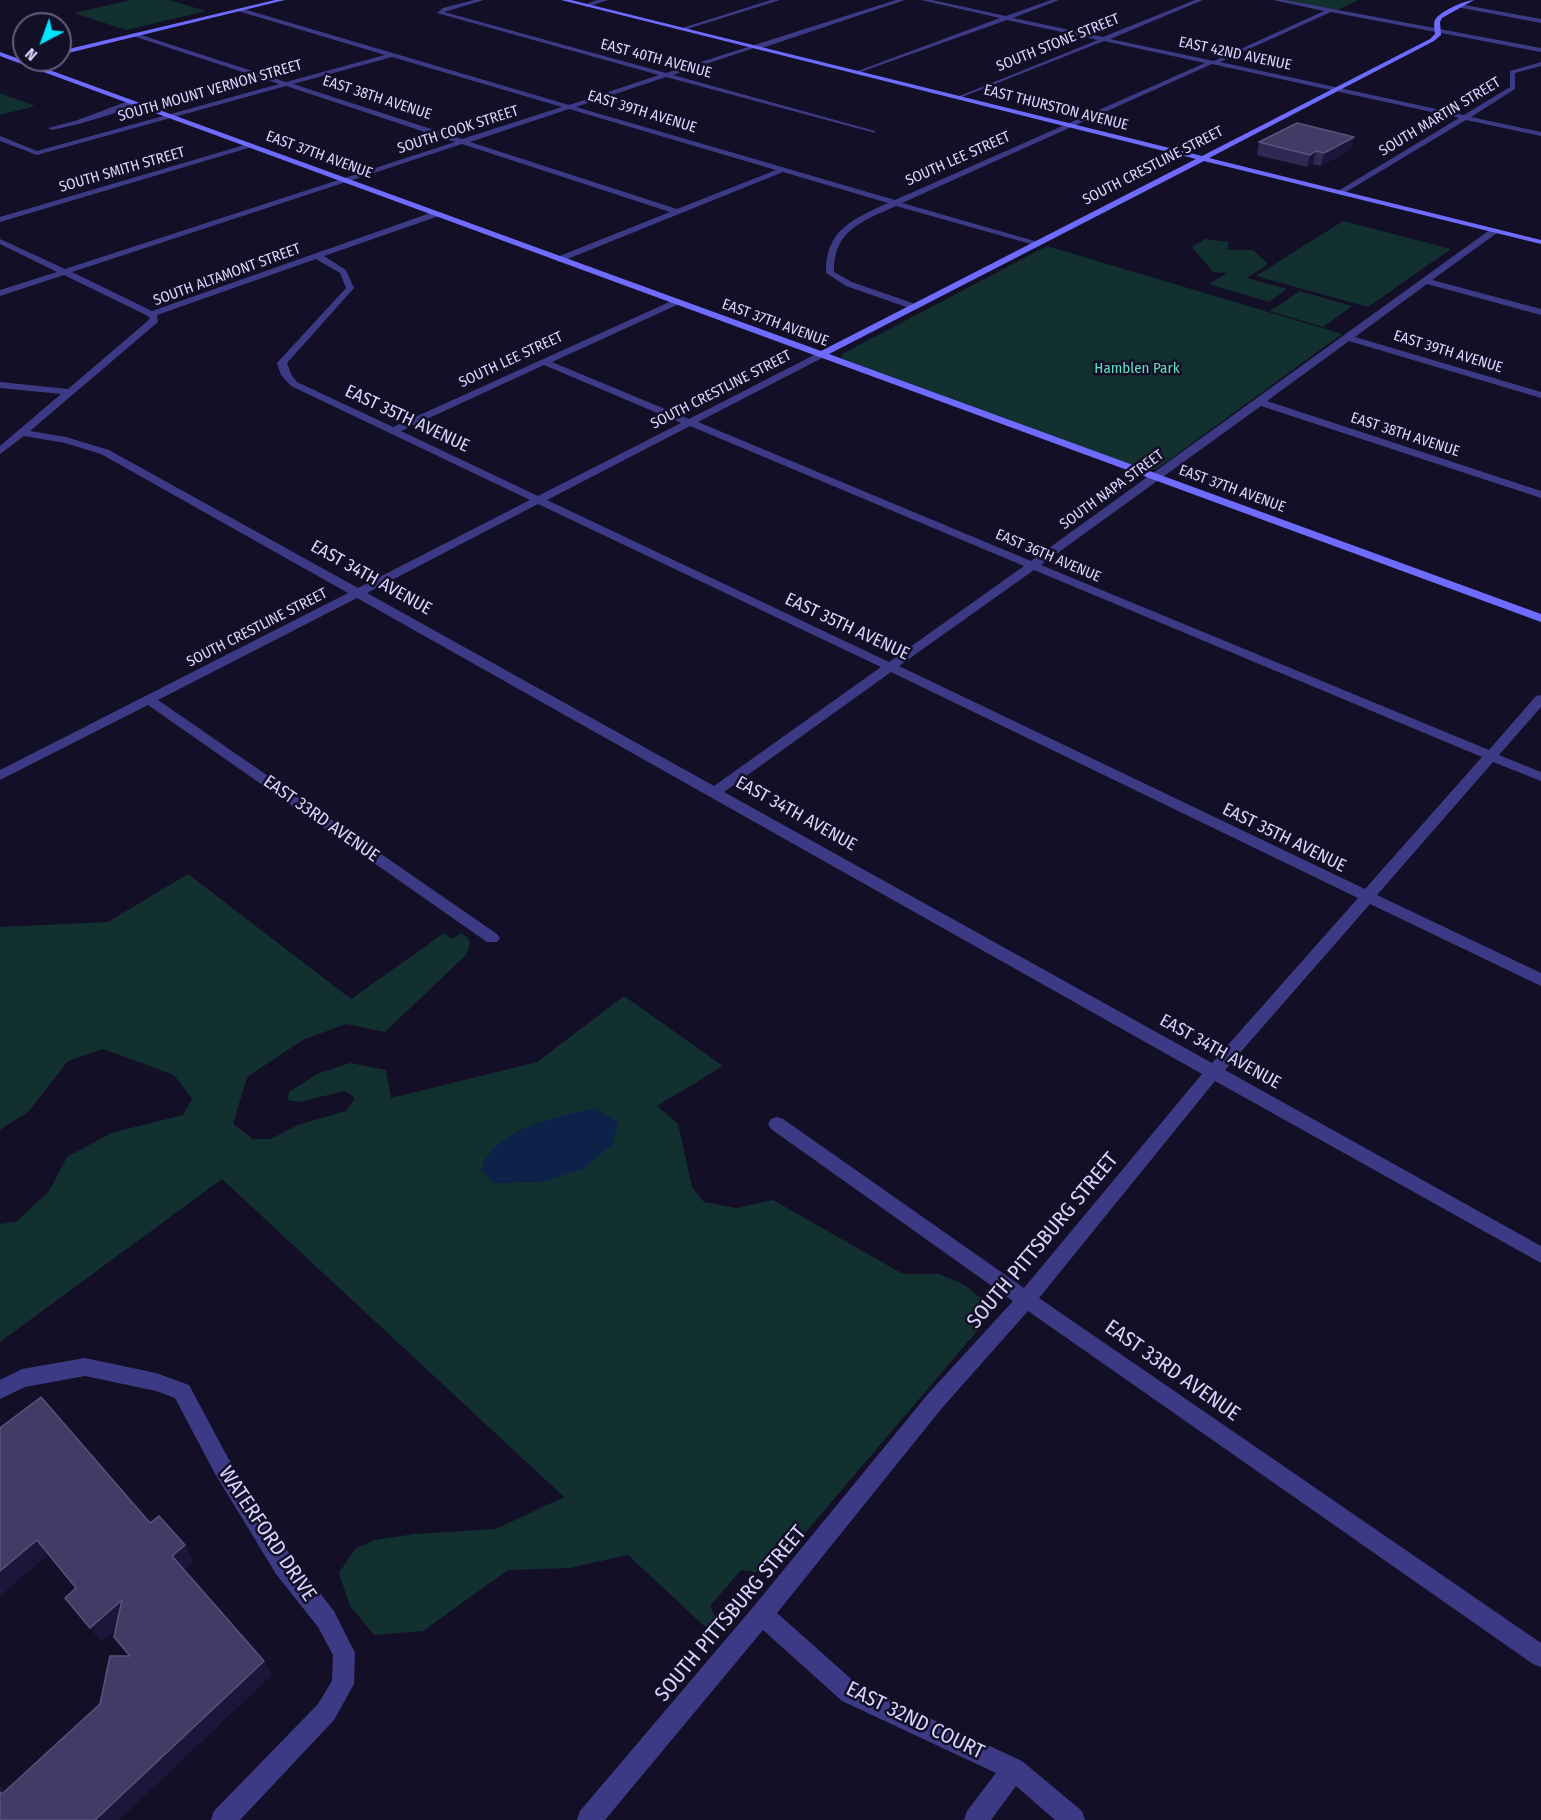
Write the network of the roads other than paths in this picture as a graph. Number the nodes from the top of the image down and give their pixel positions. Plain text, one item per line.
1 (282, 0) edge
2 (481, 0) edge
3 (564, 0) edge
4 (605, 0) edge
5 (777, 0) edge
6 (903, 0) edge
7 (924, 0) edge
8 (1056, 0) edge
9 (1200, 0) edge
10 (1276, 0) edge
11 (1471, 0) edge
12 (586, 5) junction
13 (1459, 6) junction
14 (240, 10) junction
15 (1331, 10) junction
16 (1006, 18) junction
17 (1541, 21) edge
18 (682, 29) junction
19 (1439, 30) junction
20 (135, 35) junction
21 (1104, 39) junction
22 (755, 47) junction
23 (72, 50) edge
24 (1541, 50) edge
25 (391, 55) junction
26 (1213, 63) junction
27 (12, 64) edge
28 (1541, 64) edge
29 (9, 65) dead end
30 (49, 72) edge
31 (856, 73) junction
32 (666, 75) junction
33 (285, 84) junction
34 (1334, 89) junction
35 (959, 98) junction
36 (135, 104) junction
37 (570, 107) junction
38 (170, 117) junction
39 (1464, 117) junction
40 (1069, 125) junction
41 (52, 128) dead end
42 (873, 132) dead end
43 (1541, 134) edge
44 (0, 138) edge
45 (463, 142) junction
46 (251, 146) junction
47 (1202, 158) junction
48 (782, 170) junction
49 (346, 181) junction
50 (1341, 193) junction
51 (895, 203) junction
52 (678, 212) junction
53 (436, 214) junction
54 (0, 220) edge
55 (1494, 231) junction
56 (0, 241) edge
57 (1541, 242) edge
58 (1035, 244) junction
59 (317, 256) junction
60 (560, 259) junction
61 (64, 274) junction
62 (1425, 281) junction
63 (0, 293) edge
64 (676, 302) junction
65 (915, 307) junction
66 (1541, 312) edge
67 (152, 314) junction
68 (1346, 337) junction
69 (821, 355) junction
70 (544, 362) junction
71 (0, 386) edge
72 (69, 392) junction
73 (1541, 395) edge
74 (1259, 402) junction
75 (690, 423) junction
76 (392, 432) junction
77 (22, 433) junction
78 (0, 451) edge
79 (1155, 478) junction
80 (1541, 495) edge
81 (539, 501) junction
82 (1032, 565) junction
83 (358, 593) junction
84 (1541, 618) edge
85 (888, 666) junction
86 (1541, 699) edge
87 (150, 701) junction
88 (1492, 757) junction
89 (0, 776) edge
90 (1541, 777) edge
91 (716, 791) junction
92 (1368, 898) junction
93 (492, 938) dead end
94 (1541, 980) edge
95 (1214, 1071) junction
96 (777, 1124) dead end
97 (1541, 1254) edge
98 (1026, 1300) junction
99 (0, 1390) edge
100 (762, 1614) junction
101 (1541, 1656) edge
102 (1014, 1769) junction
103 (223, 1820) edge
104 (589, 1820) edge
105 (976, 1820) edge
106 (1073, 1820) edge

1 - 14 street
2 - 32 street, EAST 40TH AVENUE
3 - 12 street, EAST THURSTON AVENUE
4 - 12 street
5 - 18 street
6 - 22 street, SOUTH COOK STREET
7 - 16 street, EAST 42ND AVENUE
8 - 16 street
9 - 21 street, SOUTH STONE STREET
10 - 15 street
11 - 13 street, SOUTH CRESTLINE STREET
12 - 18 street, EAST THURSTON AVENUE
13 - 17 street
13 - 19 street, SOUTH CRESTLINE STREET
14 - 20 street
14 - 25 street, EAST 39TH AVENUE
15 - 19 street
15 - 26 street, SOUTH LEE STREET
16 - 21 street, EAST 42ND AVENUE
16 - 31 street
18 - 22 street, EAST THURSTON AVENUE
19 - 24 street
19 - 34 street, SOUTH CRESTLINE STREET
20 - 23 street
20 - 33 street, EAST 38TH AVENUE
21 - 26 street, EAST 42ND AVENUE
21 - 35 street, SOUTH STONE STREET
22 - 31 street, EAST THURSTON AVENUE
22 - 32 street, SOUTH COOK STREET
25 - 33 street, SOUTH MOUNT VERNON STREET
25 - 37 street, EAST 39TH AVENUE
26 - 34 street, EAST 42ND AVENUE
26 - 40 street, SOUTH LEE STREET
27 - 29 street
28 - 39 street, SOUTH MARTIN STREET
30 - 36 street, EAST 37TH AVENUE
31 - 35 street, EAST THURSTON AVENUE
32 - 37 street, SOUTH COOK STREET
32 - 42 street, EAST 40TH AVENUE
33 - 38 street, SOUTH MOUNT VERNON STREET
33 - 45 street, EAST 38TH AVENUE
34 - 39 street, EAST 42ND AVENUE
34 - 47 street, SOUTH CRESTLINE STREET
35 - 40 street, EAST THURSTON AVENUE
36 - 38 street, EAST 37TH AVENUE
36 - 41 street
37 - 45 street, SOUTH COOK STREET
37 - 48 street, EAST 39TH AVENUE
38 - 44 street, SOUTH MOUNT VERNON STREET
38 - 46 street, EAST 37TH AVENUE
39 - 43 street, EAST 42ND AVENUE
39 - 50 street, SOUTH MARTIN STREET
40 - 47 street, EAST THURSTON AVENUE
40 - 51 street, SOUTH LEE STREET
45 - 49 street, SOUTH COOK STREET
45 - 52 street, EAST 38TH AVENUE
46 - 49 street, EAST 37TH AVENUE
46 - 54 street, SOUTH SMITH STREET
47 - 50 street, EAST THURSTON AVENUE
47 - 58 street, SOUTH CRESTLINE STREET
48 - 51 street, EAST 39TH AVENUE
48 - 52 street
49 - 53 street, EAST 37TH AVENUE
49 - 61 street, SOUTH COOK STREET
50 - 55 street, EAST THURSTON AVENUE
51 - 58 street, EAST 39TH AVENUE
51 - 65 street, SOUTH LEE STREET
52 - 60 street
53 - 59 street, SOUTH ALTAMONT STREET
53 - 60 street, EAST 37TH AVENUE
55 - 57 street, EAST THURSTON AVENUE
55 - 62 street, SOUTH NAPA STREET
56 - 61 street
58 - 65 street, SOUTH CRESTLINE STREET
59 - 67 street, SOUTH ALTAMONT STREET
59 - 76 street, EAST 35TH AVENUE
60 - 64 street, EAST 37TH AVENUE
61 - 63 street, SOUTH COOK STREET
61 - 67 street
62 - 66 street
62 - 68 street, SOUTH NAPA STREET
64 - 69 street, EAST 37TH AVENUE
64 - 70 street, SOUTH LEE STREET
65 - 69 street, SOUTH CRESTLINE STREET
67 - 72 street, SOUTH ALTAMONT STREET
68 - 73 street, EAST 39TH AVENUE
68 - 74 street, SOUTH NAPA STREET
69 - 75 street, SOUTH CRESTLINE STREET
69 - 79 street, EAST 37TH AVENUE
70 - 75 street, EAST 36TH AVENUE
70 - 76 street, SOUTH LEE STREET
71 - 72 street
72 - 77 street, SOUTH ALTAMONT STREET
74 - 79 street, SOUTH NAPA STREET
74 - 80 street, EAST 38TH AVENUE
75 - 81 street, SOUTH CRESTLINE STREET
75 - 82 street, EAST 36TH AVENUE
76 - 81 street, EAST 35TH AVENUE
77 - 78 street, SOUTH ALTAMONT STREET
77 - 83 street, EAST 34TH AVENUE
79 - 82 street, SOUTH NAPA STREET
79 - 84 street, EAST 37TH AVENUE
81 - 83 street, SOUTH CRESTLINE STREET
81 - 85 street, EAST 35TH AVENUE
82 - 85 street, SOUTH NAPA STREET
82 - 88 street, EAST 36TH AVENUE
83 - 87 street, SOUTH CRESTLINE STREET
83 - 91 street, EAST 34TH AVENUE
85 - 91 street, SOUTH NAPA STREET
85 - 92 street, EAST 35TH AVENUE
86 - 88 street, SOUTH PITTSBURG STREET
87 - 89 street, SOUTH CRESTLINE STREET
87 - 93 street, EAST 33RD AVENUE
88 - 90 street, EAST 36TH AVENUE
88 - 92 street, SOUTH PITTSBURG STREET
91 - 95 street, EAST 34TH AVENUE
92 - 94 street, EAST 35TH AVENUE
92 - 95 street, SOUTH PITTSBURG STREET
95 - 97 street, EAST 34TH AVENUE
95 - 98 street, SOUTH PITTSBURG STREET
96 - 98 street, EAST 33RD AVENUE
98 - 100 street, SOUTH PITTSBURG STREET
98 - 101 street, EAST 33RD AVENUE
99 - 103 street, WATERFORD DRIVE
100 - 102 street, EAST 32ND COURT
100 - 104 street, SOUTH PITTSBURG STREET
102 - 105 street
102 - 106 street, EAST 32ND COURT

